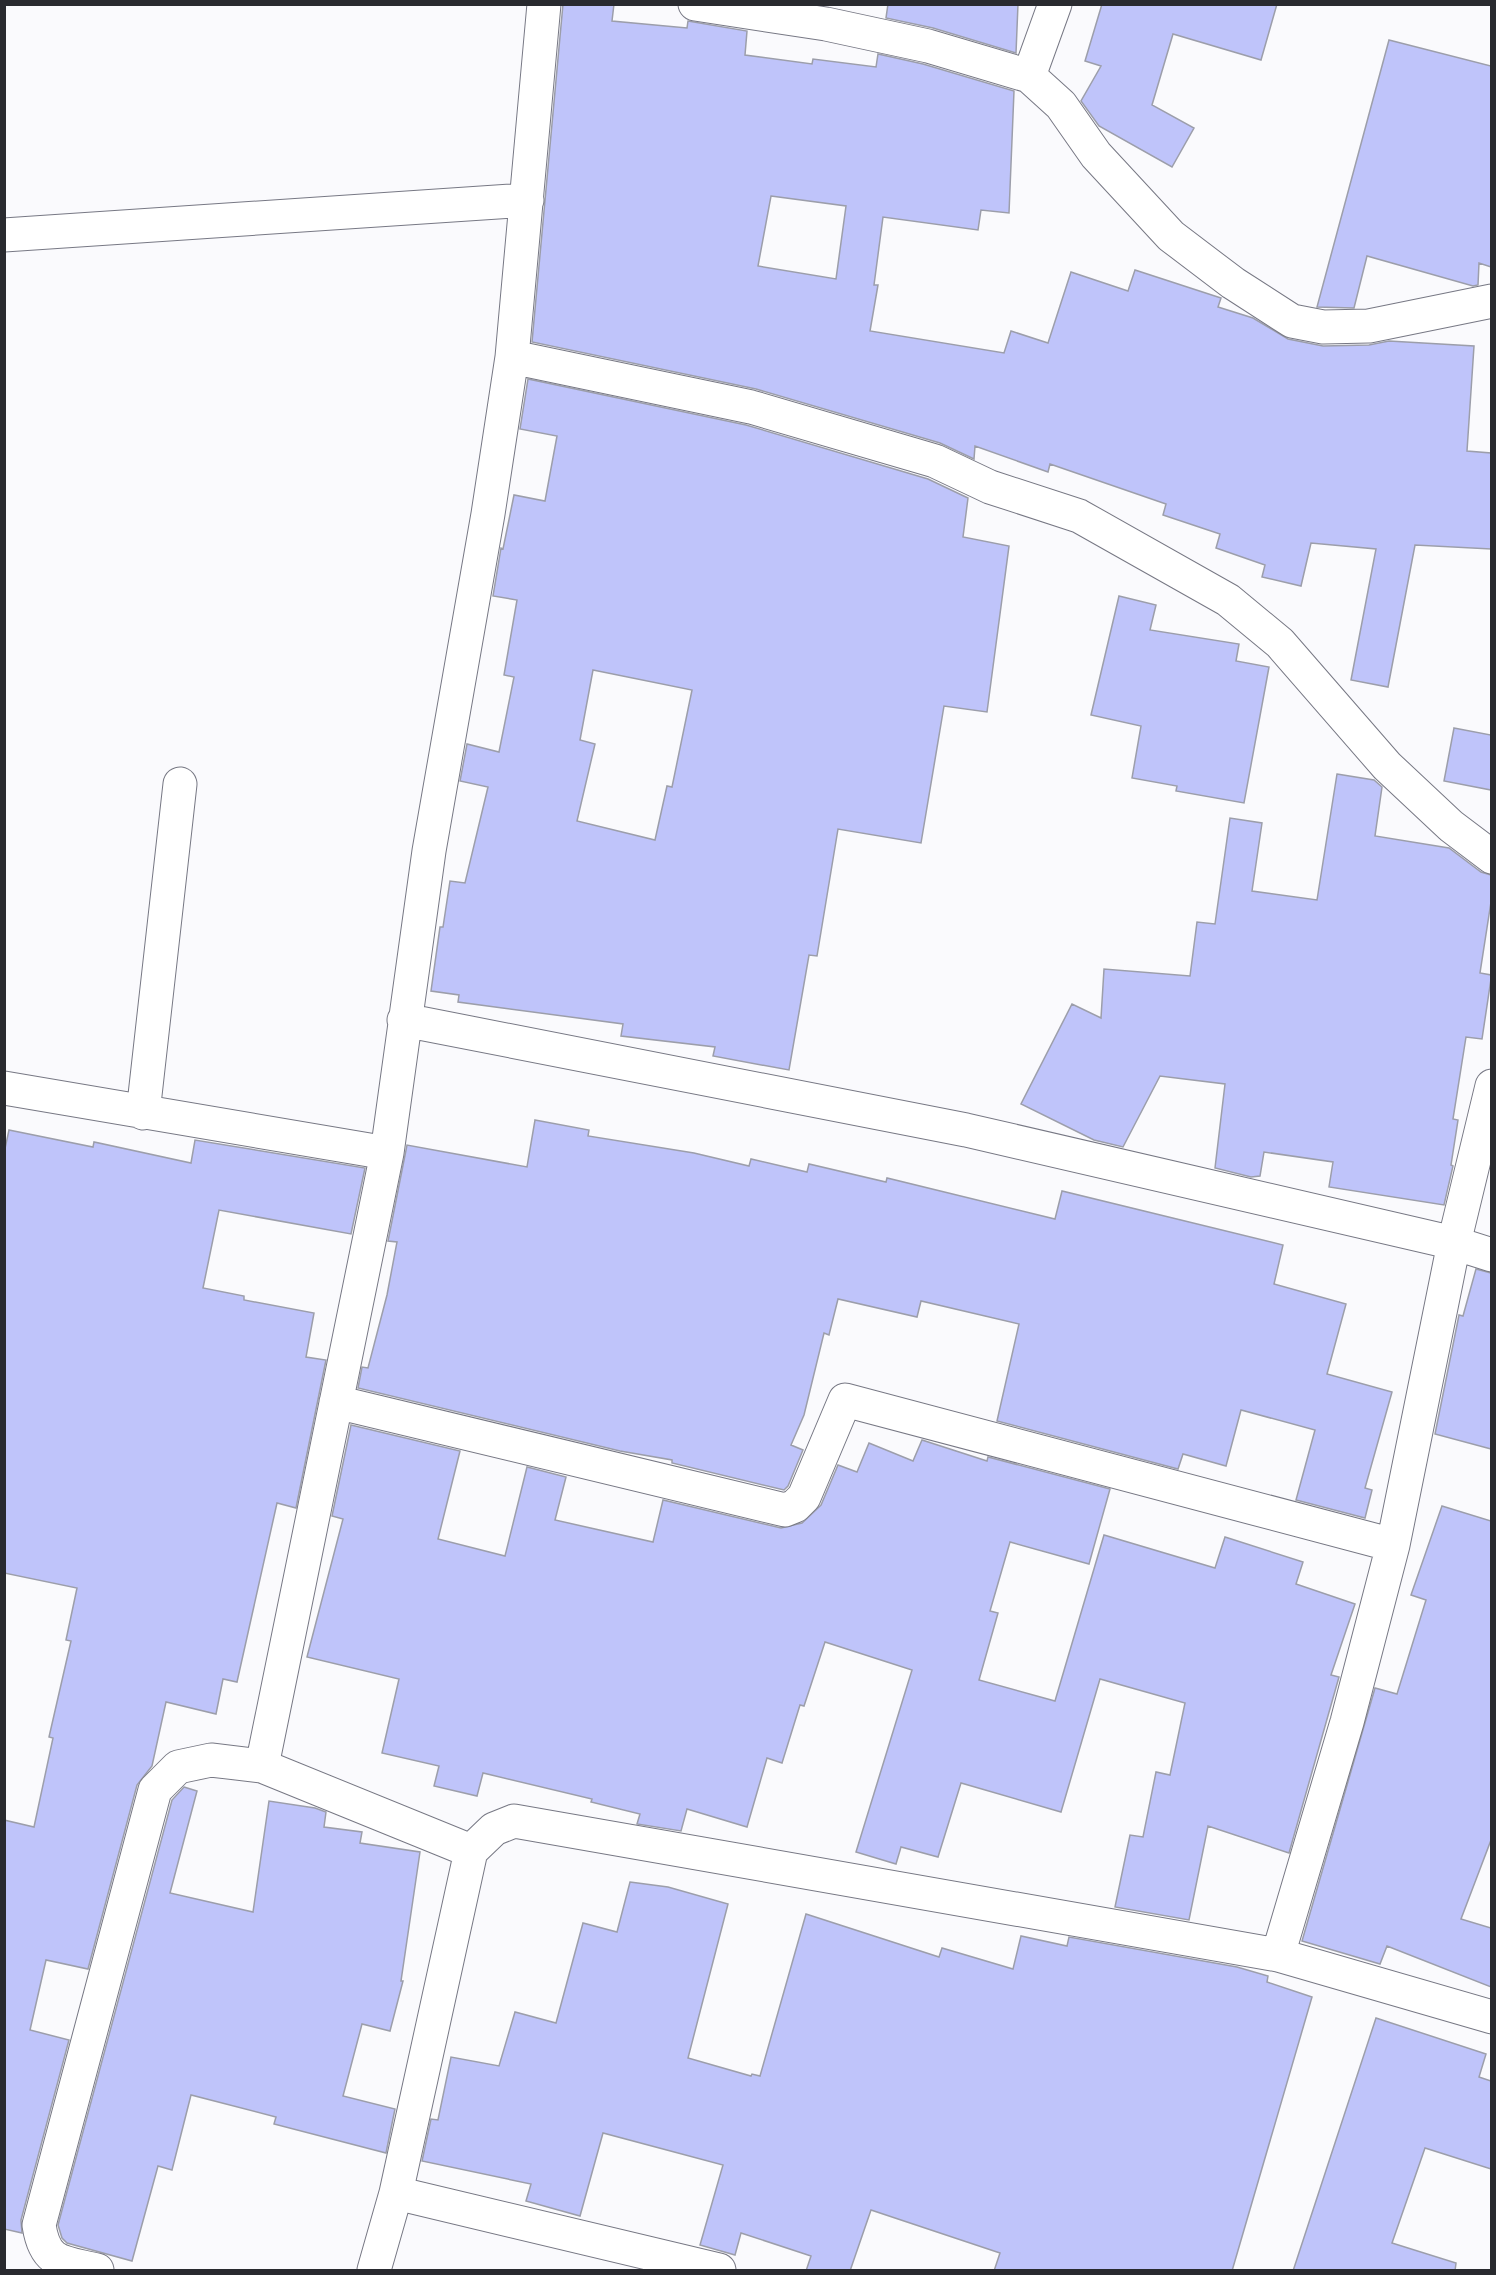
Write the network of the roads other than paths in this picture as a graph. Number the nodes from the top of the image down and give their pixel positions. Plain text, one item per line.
1 (544, 4) edge
2 (695, 4) edge
3 (1055, 4) edge
4 (1029, 76) junction
5 (527, 200) junction
6 (4, 235) edge
7 (1491, 301) edge
8 (512, 357) junction
9 (180, 784) dead end
10 (1491, 857) edge
11 (404, 1020) junction
12 (1491, 1086) edge
13 (4, 1088) edge
14 (143, 1113) junction
15 (387, 1153) junction
16 (1454, 1243) junction
17 (1491, 1255) edge
18 (336, 1402) junction
19 (1393, 1545) junction
20 (262, 1766) junction
21 (471, 1851) junction
22 (1278, 1955) junction
23 (1491, 2017) edge
24 (396, 2193) junction
25 (97, 2271) edge
26 (374, 2271) edge
27 (719, 2271) edge

1 - 5 street
2 - 4 street
3 - 4 street
4 - 7 street
5 - 6 street
5 - 8 street
8 - 10 street
8 - 11 street
9 - 14 street
11 - 15 street
11 - 16 street
12 - 16 street
13 - 14 street
14 - 15 street
15 - 18 street
16 - 17 street
16 - 19 street
18 - 19 street
18 - 20 street
19 - 22 street
20 - 21 street
20 - 25 street
21 - 22 street
21 - 24 street
22 - 23 street
24 - 26 street
24 - 27 street

